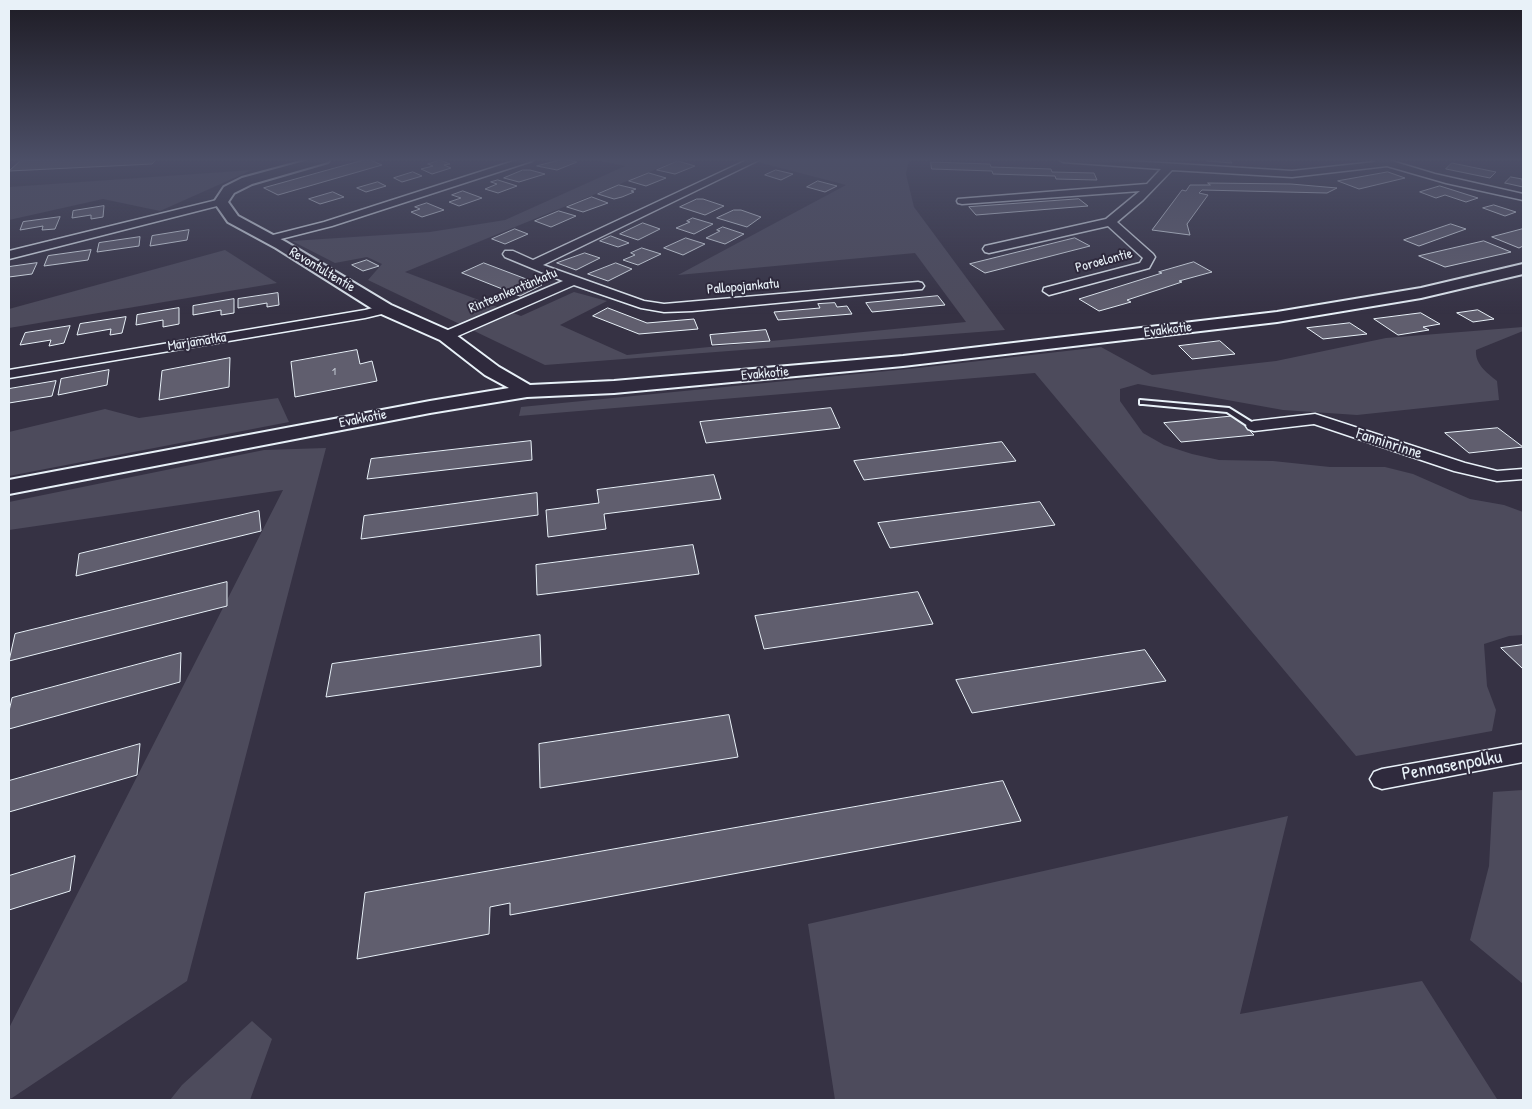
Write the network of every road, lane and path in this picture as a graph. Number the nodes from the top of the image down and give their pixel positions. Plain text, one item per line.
1 (186, 211) edge
2 (227, 211) edge
3 (369, 211) edge
4 (647, 211) edge
5 (1123, 211) edge
6 (1110, 222) junction
7 (269, 238) junction
8 (989, 249) dead end
9 (509, 254) dead end
10 (9, 255) edge
11 (533, 265) junction
12 (1523, 268) edge
13 (574, 280) junction
14 (918, 286) dead end
15 (1049, 291) dead end
16 (385, 309) junction
17 (446, 336) junction
18 (9, 374) edge
19 (527, 391) junction
20 (1143, 402) dead end
21 (1254, 426) joint
22 (1523, 474) edge
23 (9, 487) edge
24 (1523, 754) edge
25 (1382, 779) dead end

1 - 10 street
2 - 7 street, Revontultentie
3 - 7 street
4 - 11 street, Rinteenkentänkatu
5 - 6 street
6 - 8 street
6 - 15 street, Poroelontie
7 - 16 street, Revontultentie
9 - 11 street
11 - 13 street, Rinteenkentänkatu
12 - 19 street, Evakkotie
13 - 14 street, Pallopojankatu
13 - 17 street, Rinteenkentänkatu
16 - 17 street, Revontultentie
16 - 18 street, Marjamatka
17 - 19 street, Revontultentie
19 - 23 street, Evakkotie
20 - 21 lane
21 - 22 street, Fanninrinne
24 - 25 street, Pennasenpolku

